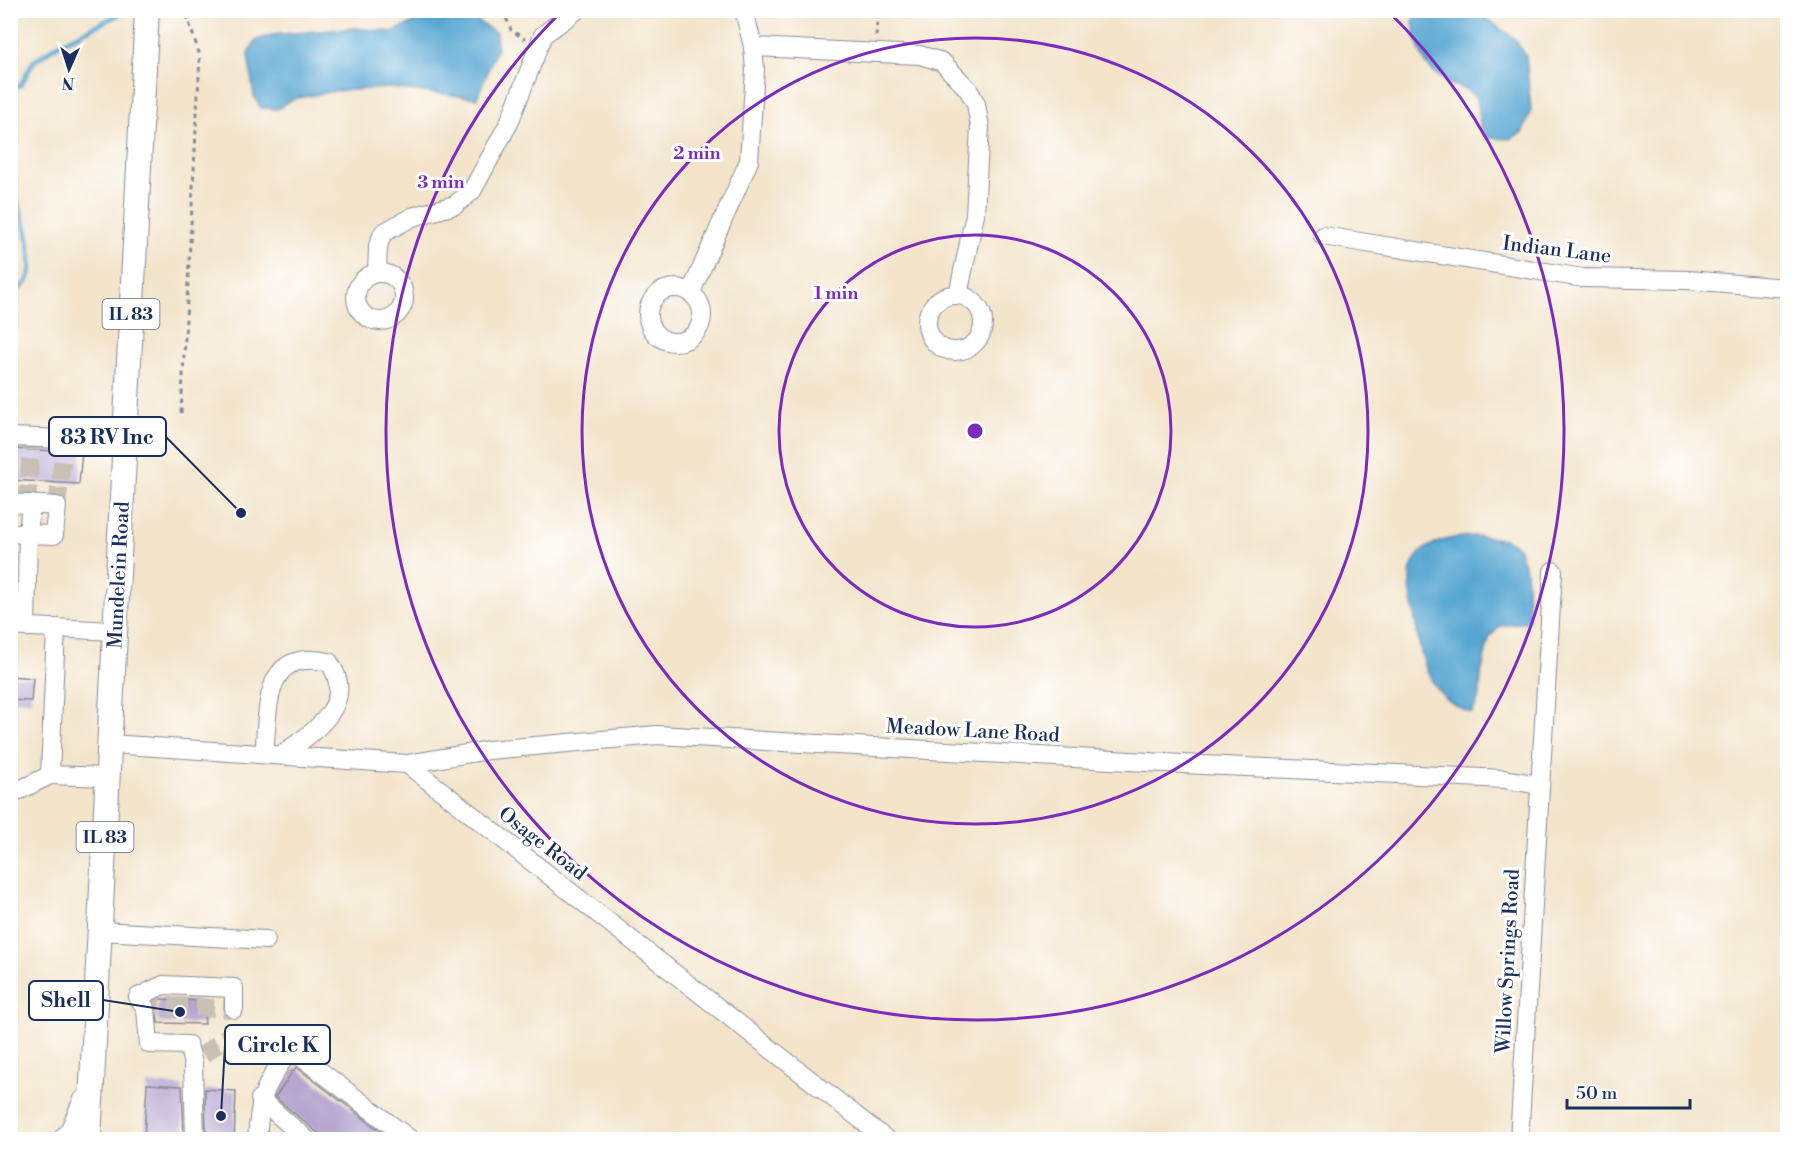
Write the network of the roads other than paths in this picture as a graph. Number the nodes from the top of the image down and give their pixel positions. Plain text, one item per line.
1 (147, 10) edge
2 (578, 10) edge
3 (744, 10) edge
4 (753, 47) junction
5 (1323, 236) dead end
6 (377, 273) dead end
7 (1788, 288) edge
8 (691, 292) dead end
9 (958, 295) dead end
10 (10, 436) edge
11 (65, 439) dead end
12 (20, 503) edge
13 (18, 533) edge
14 (1553, 571) dead end
15 (18, 627) edge
16 (56, 628) junction
17 (115, 631) junction
18 (110, 744) junction
19 (273, 755) junction
20 (407, 764) junction
21 (50, 775) junction
22 (108, 777) junction
23 (1539, 784) junction
24 (10, 789) edge
25 (100, 931) junction
26 (266, 940) dead end
27 (234, 1009) dead end
28 (92, 1086) junction
29 (260, 1099) junction
30 (65, 1140) edge
31 (89, 1140) edge
32 (195, 1140) edge
33 (257, 1140) edge
34 (308, 1140) edge
35 (411, 1140) edge
36 (887, 1140) edge
37 (1520, 1140) edge

1 - 17 main road, Mundelein Road / IL 83
2 - 6 street
3 - 4 street
4 - 8 street
4 - 9 street
5 - 7 street, Indian Lane
10 - 11 street
12 - 13 street
12 - 13 street
13 - 15 street
14 - 23 street, Willow Springs Road
15 - 16 street
16 - 17 street
16 - 21 street
17 - 18 main road, Mundelein Road / IL 83
18 - 19 street
18 - 22 main road, Mundelein Road / IL 83
19 - 19 street
19 - 20 street
20 - 23 street, Meadow Lane Road
20 - 36 street, Osage Road
21 - 22 street
21 - 24 street
22 - 25 main road, Mundelein Road / IL 83
23 - 37 street, Willow Springs Road
25 - 26 street
25 - 28 main road, Mundelein Road / IL 83
27 - 32 street
28 - 30 main road
28 - 31 main road, Mundelein Road / IL 83
29 - 33 street
29 - 34 street
29 - 35 street

